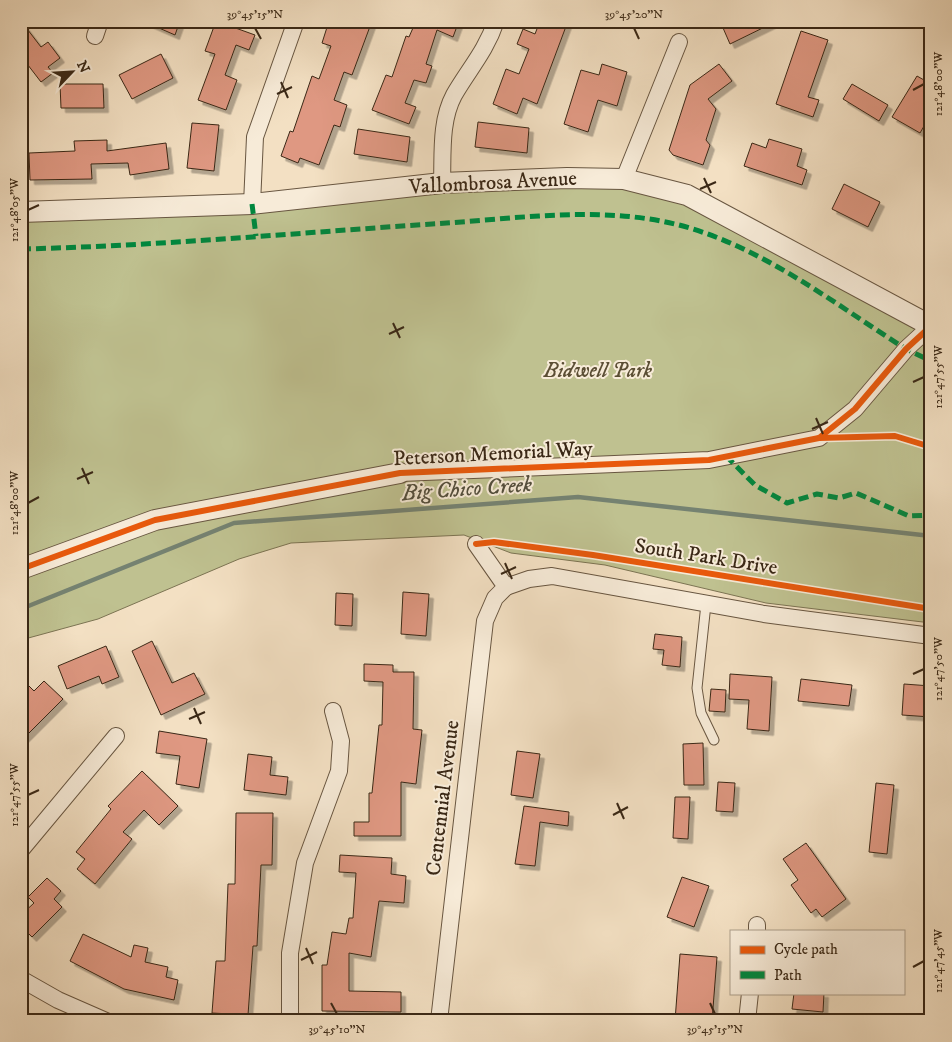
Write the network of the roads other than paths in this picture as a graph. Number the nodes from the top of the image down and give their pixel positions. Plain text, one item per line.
1 (296, 21) edge
2 (496, 21) edge
3 (679, 42) dead end
4 (624, 178) junction
5 (442, 183) junction
6 (252, 204) junction
7 (21, 212) edge
8 (931, 326) edge
9 (400, 473) joint
10 (476, 544) dead end
11 (21, 569) edge
12 (506, 587) junction
13 (706, 604) junction
14 (931, 636) edge
15 (333, 711) dead end
16 (116, 736) dead end
17 (714, 740) dead end
18 (21, 850) edge
19 (21, 979) edge
20 (750, 994) edge
21 (106, 1021) edge
22 (290, 1021) edge
23 (439, 1021) edge
24 (746, 1021) edge

1 - 6 street
2 - 5 street
3 - 4 street
4 - 5 street, Vallombrosa Avenue
4 - 8 street, Vallombrosa Avenue
5 - 6 street, Vallombrosa Avenue
6 - 7 street, Vallombrosa Avenue
8 - 9 street, Peterson Memorial Way
9 - 11 street, Peterson Memorial Way
10 - 12 street
12 - 13 street
12 - 23 street, Centennial Avenue
13 - 14 street
13 - 17 lane
15 - 22 street
16 - 18 street
19 - 21 street
20 - 24 street

